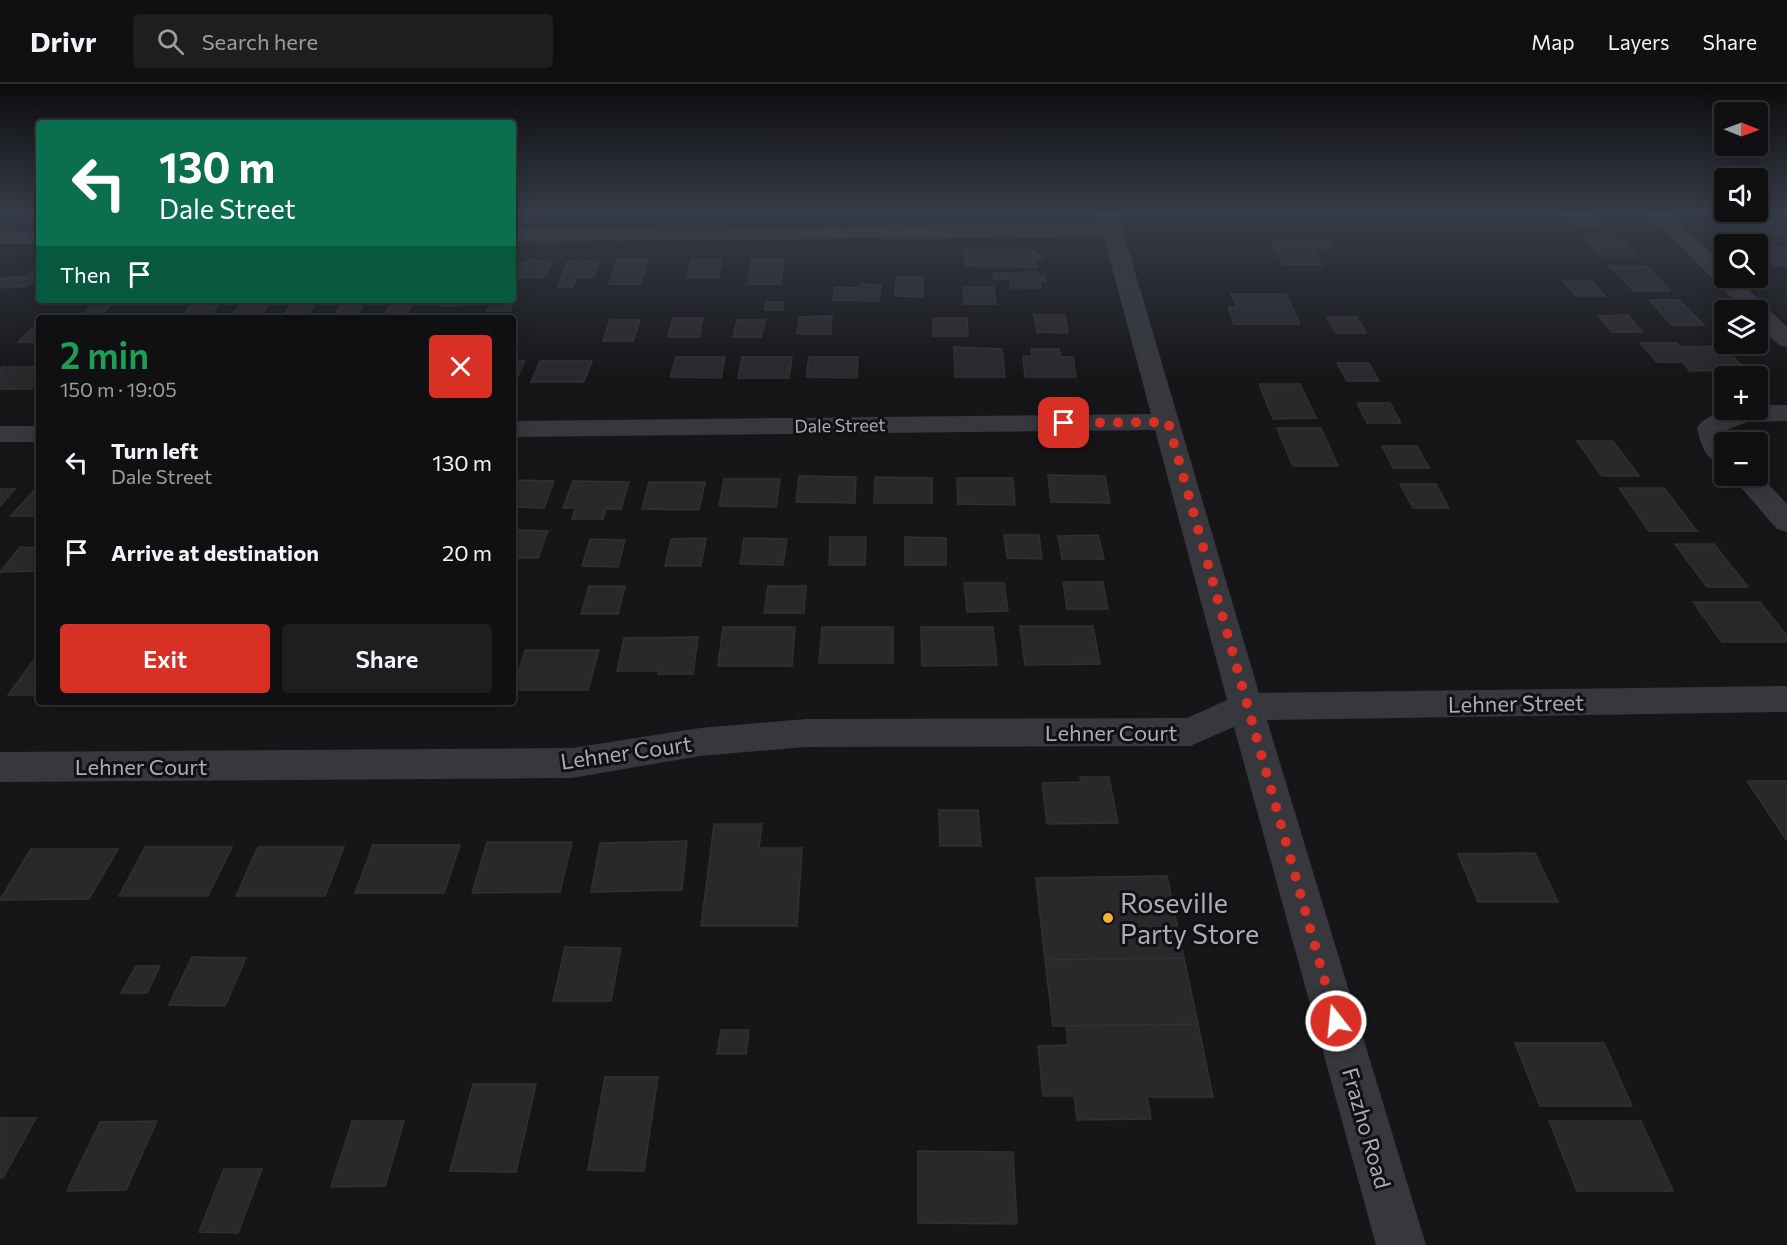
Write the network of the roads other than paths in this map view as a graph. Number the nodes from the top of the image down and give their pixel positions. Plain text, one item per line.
1 (1123, 268) edge
2 (1713, 268) edge
3 (1746, 300) edge
4 (1768, 322) edge
5 (1787, 340) edge
6 (1787, 413) edge
7 (1168, 422) junction
8 (516, 429) edge
9 (0, 434) edge
10 (36, 434) edge
11 (1714, 446) edge
12 (1754, 486) edge
13 (1787, 522) edge
14 (1787, 699) edge
15 (1246, 707) junction
16 (0, 767) edge
17 (1401, 1245) edge

1 - 7 street, Frazho Road
2 - 3 street
4 - 5 street
6 - 11 street
7 - 8 street, Dale Street
7 - 15 street, Frazho Road
9 - 10 street
12 - 13 street
14 - 15 street, Lehner Street
15 - 16 street, Lehner Court
15 - 17 street, Frazho Road

